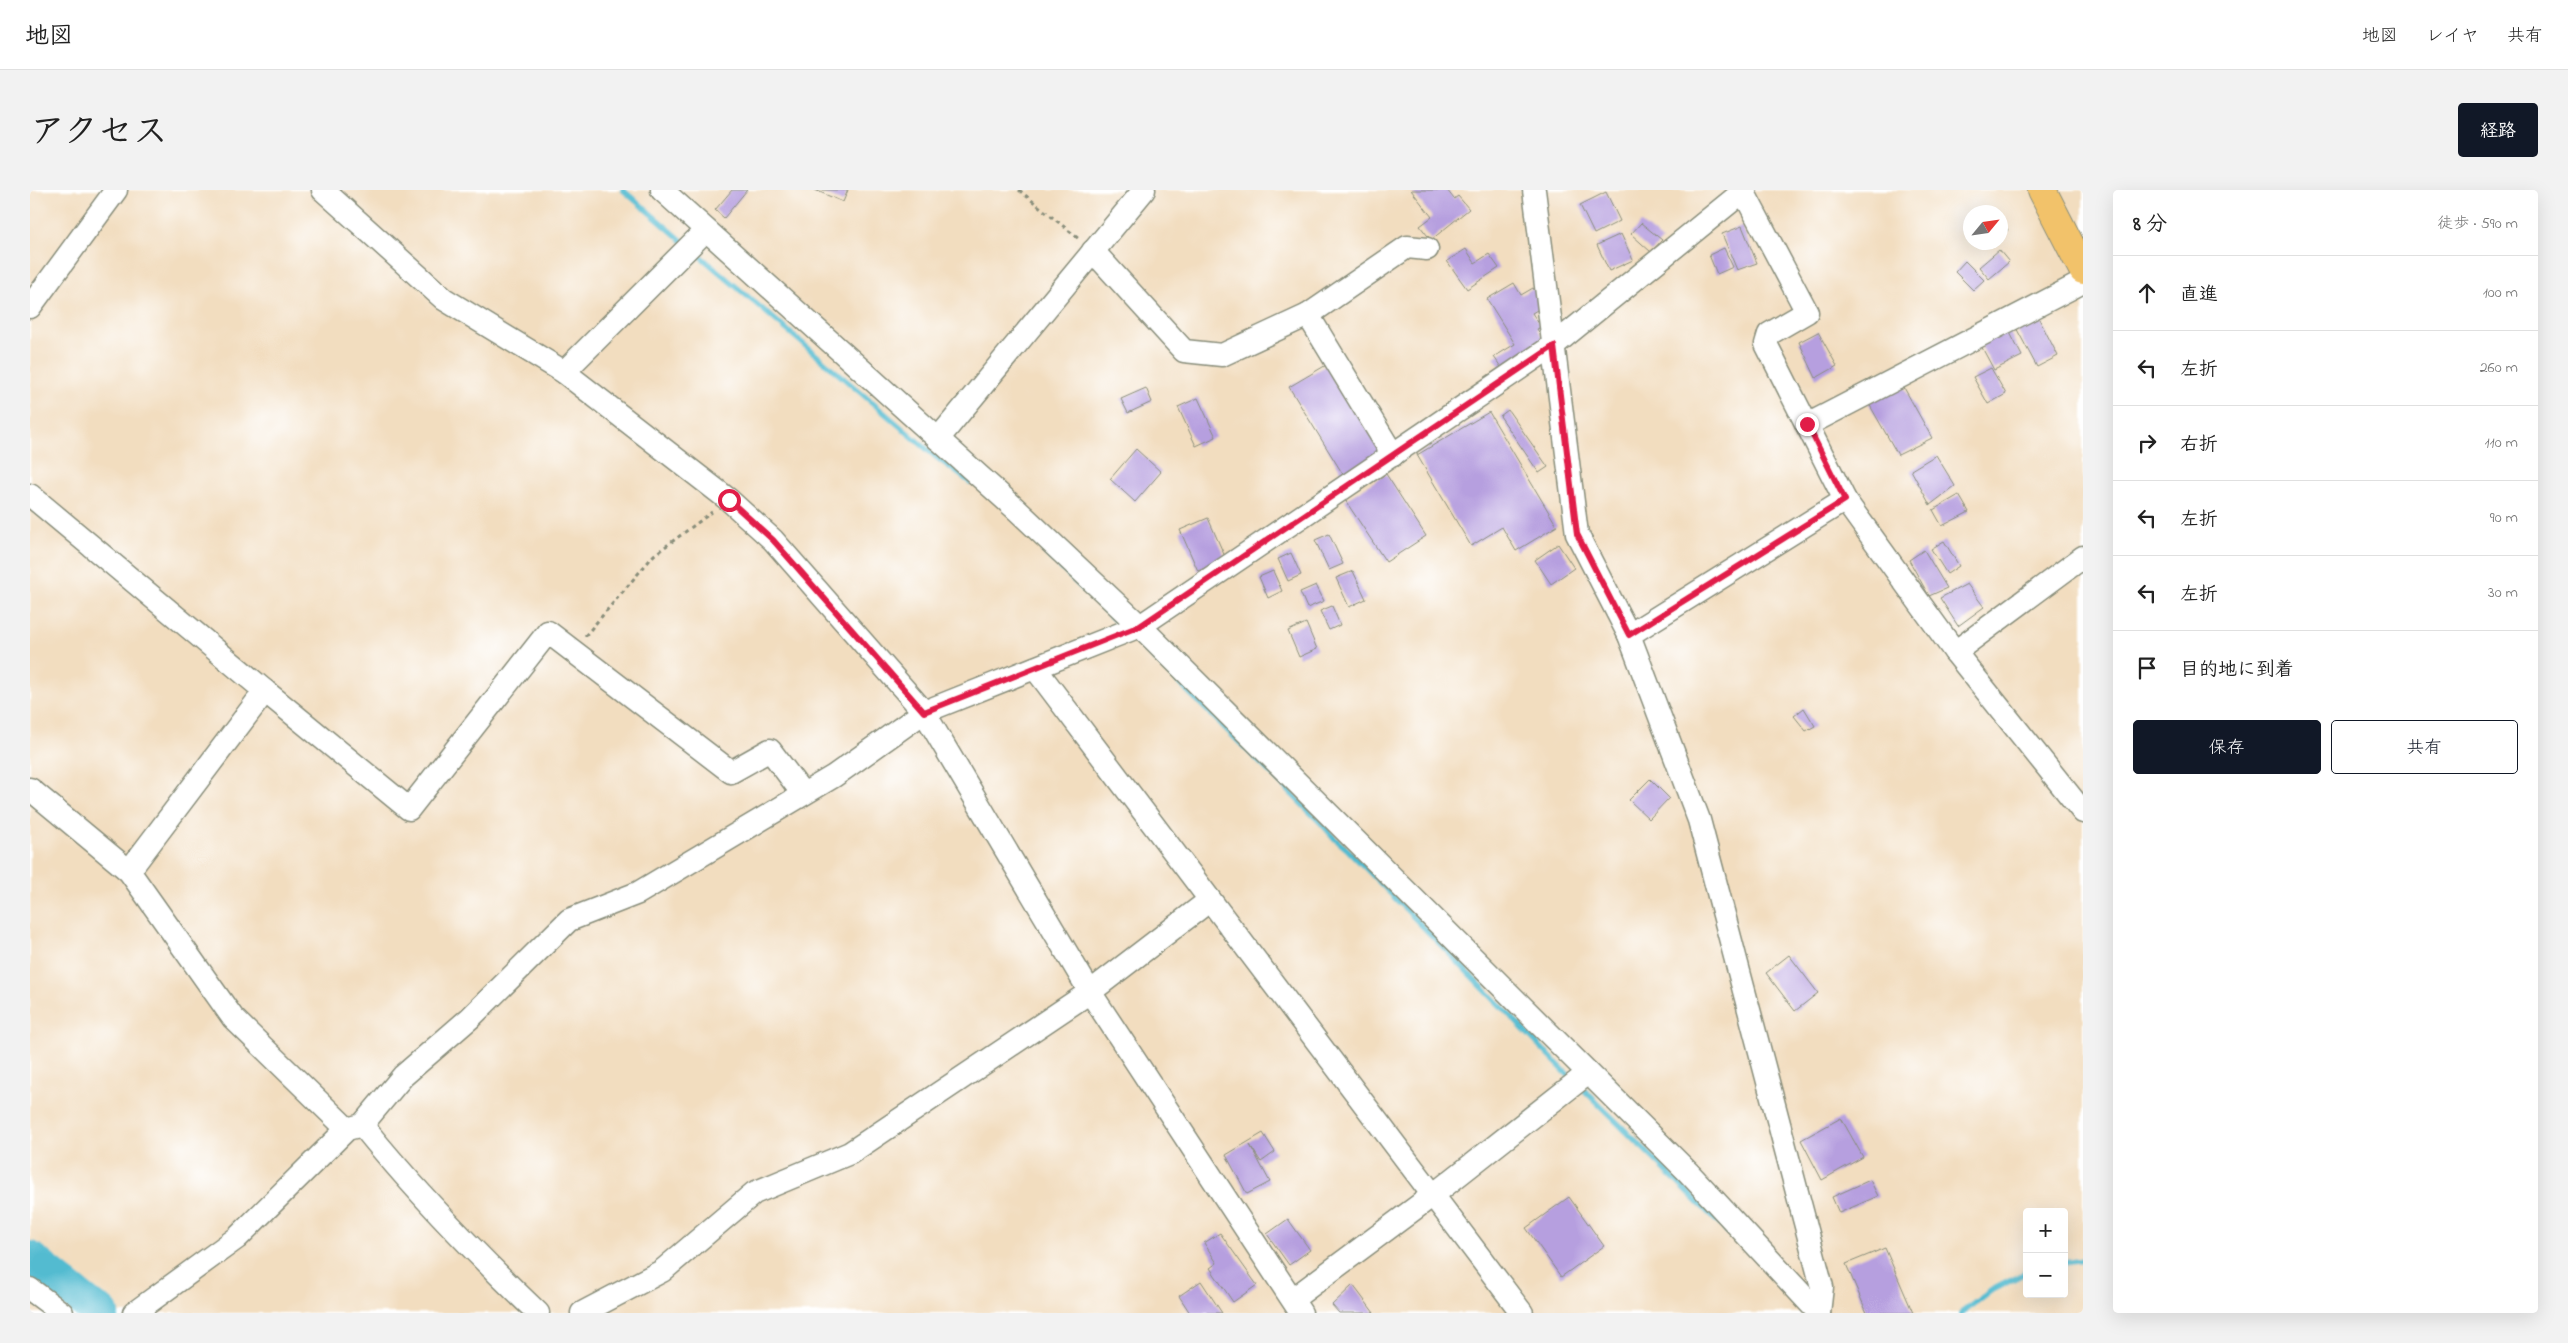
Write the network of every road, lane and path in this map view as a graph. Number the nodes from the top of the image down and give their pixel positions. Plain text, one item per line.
1 (116, 190) edge
2 (324, 190) edge
3 (662, 190) edge
4 (1019, 190) edge
5 (1144, 190) edge
6 (1534, 190) edge
7 (2042, 190) edge
8 (1744, 191) edge
9 (706, 230) junction
10 (1427, 249) dead end
11 (1093, 251) junction
12 (2083, 270) edge
13 (2083, 282) edge
14 (30, 307) edge
15 (1308, 315) junction
16 (1554, 346) junction
17 (564, 372) junction
18 (1807, 424) junction
19 (938, 440) junction
20 (1393, 455) junction
21 (30, 495) edge
22 (729, 500) junction
23 (1845, 500) junction
24 (2083, 557) edge
25 (1140, 626) junction
26 (1629, 635) junction
27 (572, 651) junction
28 (1955, 652) junction
29 (1035, 668) junction
30 (265, 691) junction
31 (924, 712) junction
32 (30, 789) edge
33 (804, 794) junction
34 (2083, 812) edge
35 (129, 871) junction
36 (1210, 900) junction
37 (1090, 992) junction
38 (1587, 1074) junction
39 (355, 1127) junction
40 (1432, 1195) junction
41 (30, 1289) edge
42 (1297, 1306) edge
43 (136, 1311) edge
44 (62, 1313) edge
45 (538, 1313) edge
46 (582, 1313) edge
47 (1522, 1313) edge
48 (1819, 1313) edge

1 - 14 street
2 - 17 street
3 - 9 street
4 - 11 path
5 - 11 street
6 - 16 street
7 - 12 main road
8 - 16 street
8 - 18 street
9 - 17 street
9 - 19 street
10 - 15 street
11 - 15 street
11 - 19 street
13 - 18 street
15 - 20 street
16 - 20 street
16 - 26 street
17 - 22 street
18 - 23 street
19 - 25 street
20 - 25 street
21 - 30 street
22 - 27 path
22 - 31 street
23 - 26 street
23 - 28 street
24 - 28 street
25 - 29 street
25 - 38 street
26 - 48 street
27 - 30 street
27 - 33 street
28 - 34 street
29 - 31 street
29 - 36 street
30 - 35 street
31 - 33 street
31 - 37 street
32 - 35 street
33 - 39 street
35 - 39 street
36 - 37 street
36 - 40 street
37 - 42 street
37 - 46 street
38 - 40 street
38 - 48 street
39 - 43 street
39 - 45 street
40 - 42 street
40 - 47 street
41 - 44 street

